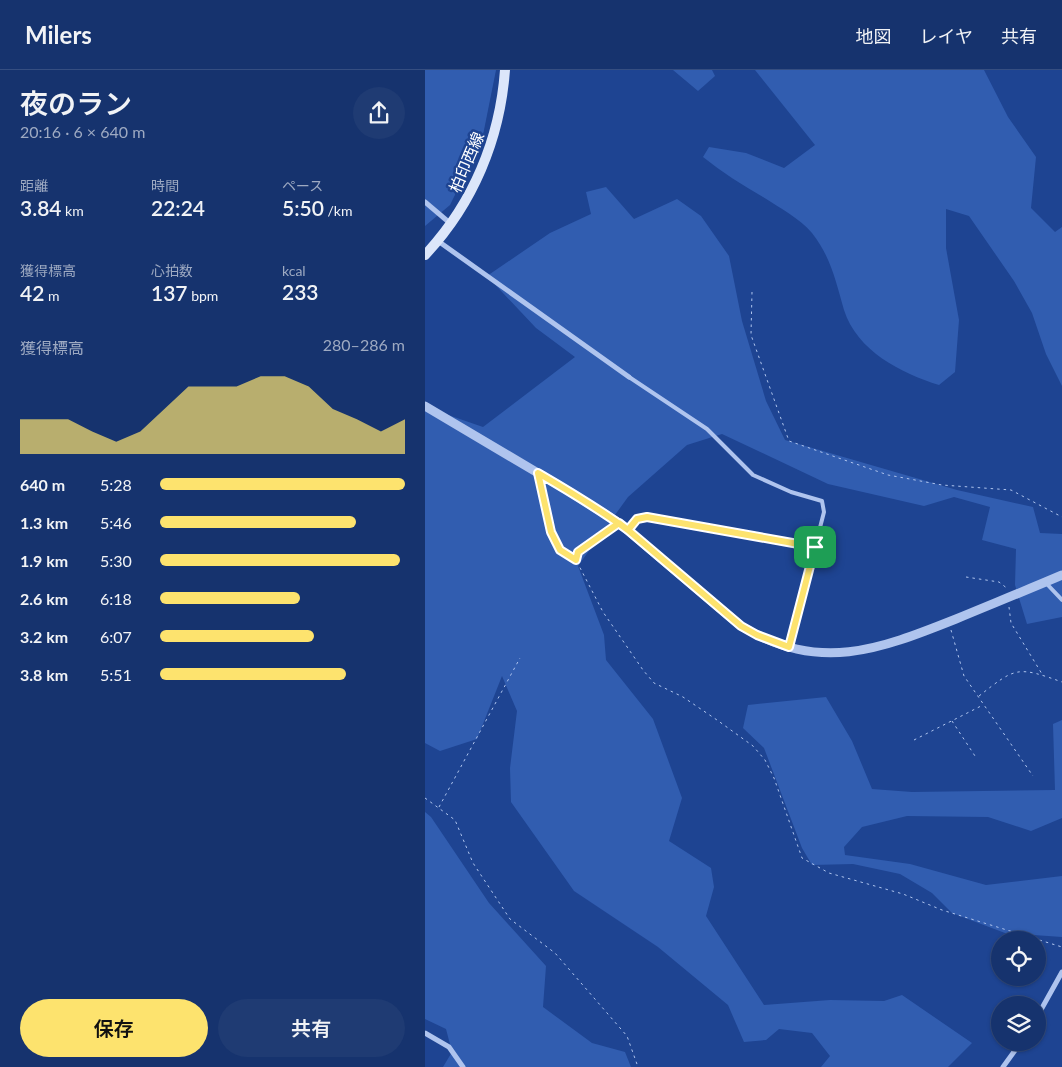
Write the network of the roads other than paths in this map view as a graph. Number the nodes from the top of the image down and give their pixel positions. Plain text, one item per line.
1 (505, 70) edge
2 (425, 202) edge
3 (451, 224) junction
4 (438, 241) junction
5 (425, 255) edge
6 (629, 377) joint
7 (425, 406) edge
8 (628, 530) junction
9 (815, 547) junction
10 (1062, 575) edge
11 (1045, 582) junction
12 (1062, 600) edge
13 (789, 647) junction
14 (1062, 972) edge
15 (1046, 1000) edge
16 (425, 1033) edge
17 (1015, 1051) edge
18 (463, 1067) edge
19 (1003, 1067) edge

1 - 3 main road, 柏印西線
2 - 3 street
3 - 4 main road, 柏印西線
4 - 5 main road, 柏印西線
4 - 6 street
6 - 9 lane
7 - 8 street
8 - 9 street
8 - 13 street
9 - 13 street
10 - 11 street
11 - 12 lane
11 - 13 street
14 - 15 street
16 - 18 street
17 - 19 street

